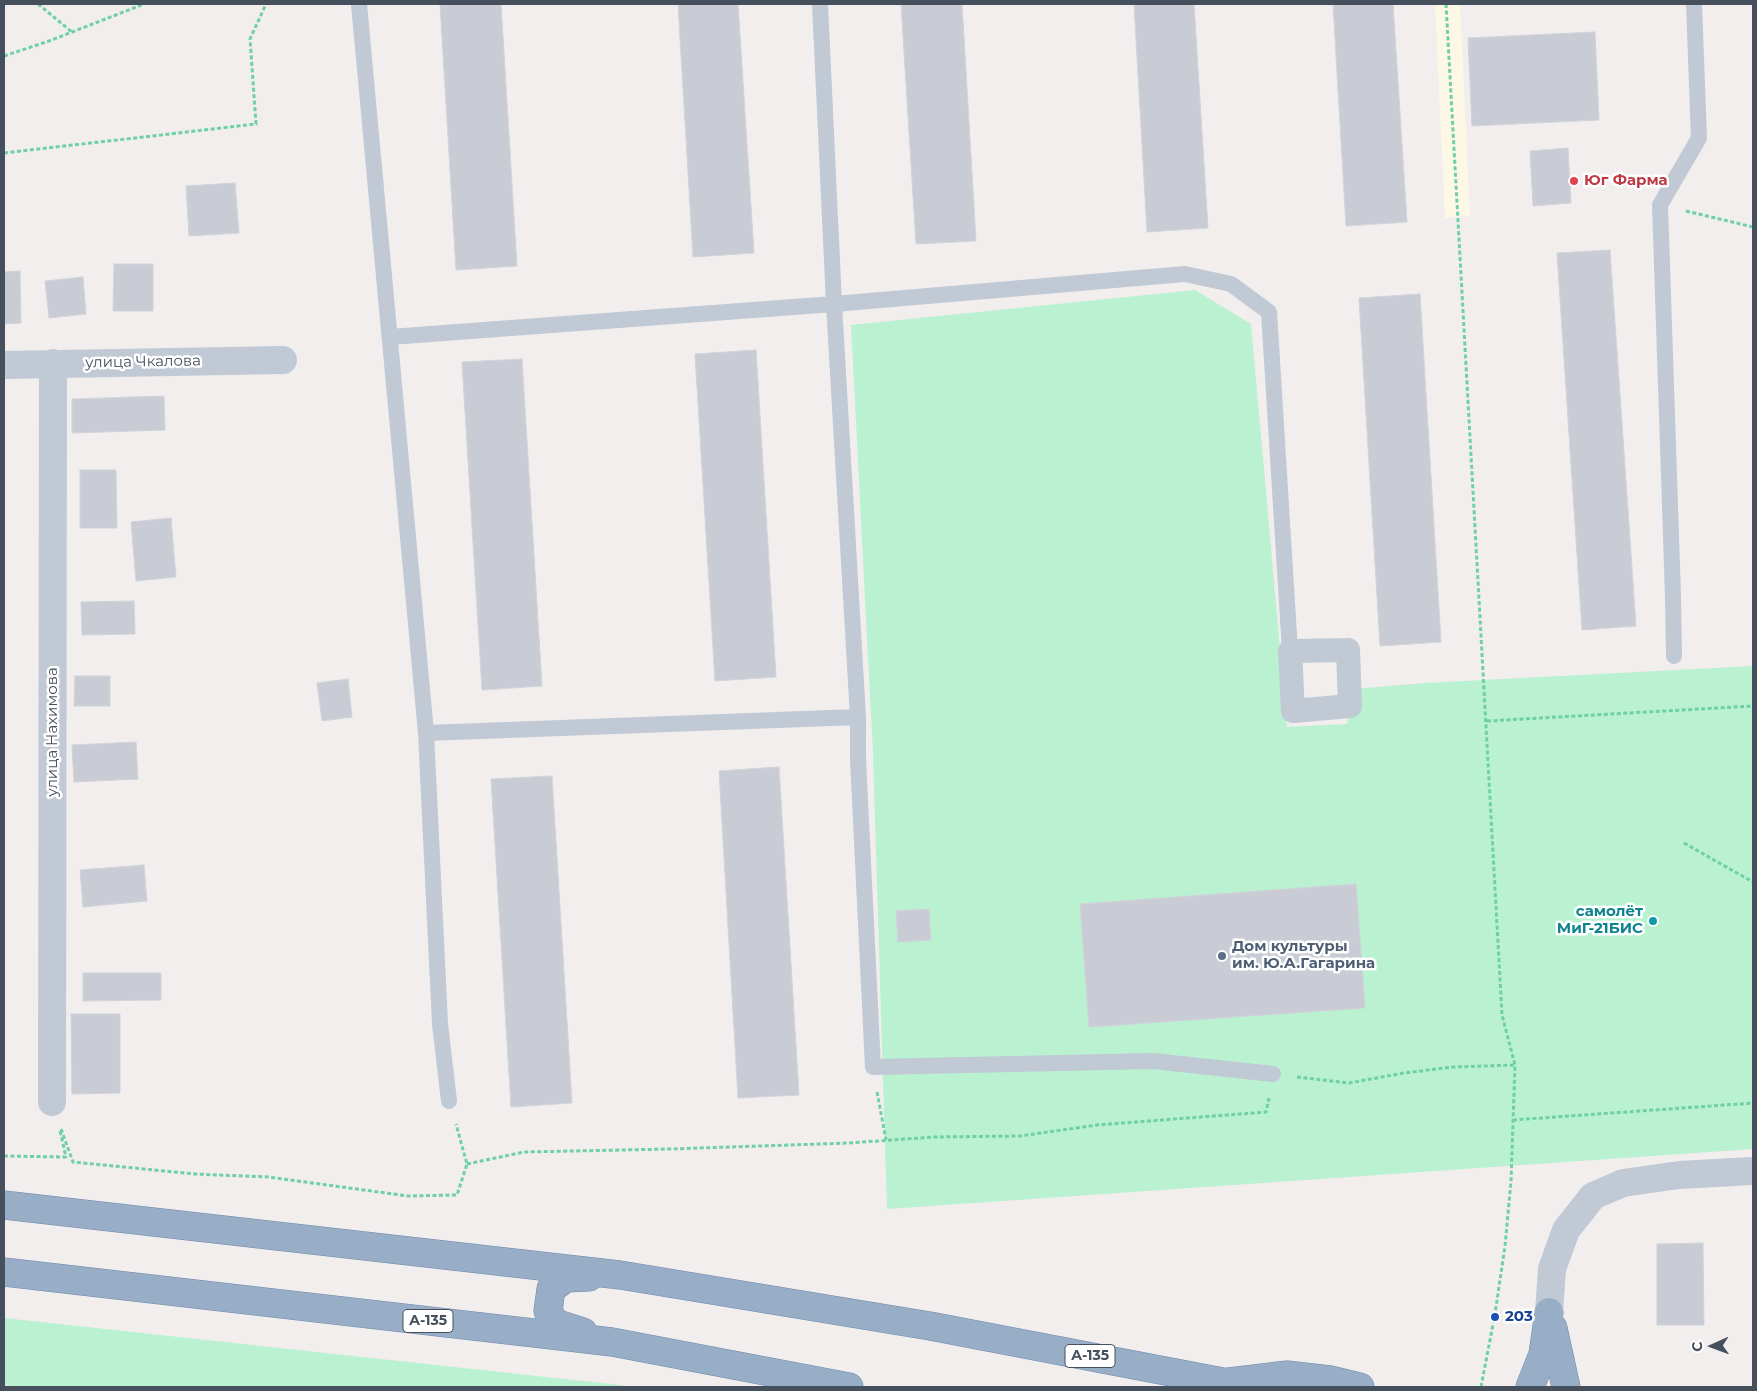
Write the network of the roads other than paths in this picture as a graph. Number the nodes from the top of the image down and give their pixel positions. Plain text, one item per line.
1 (359, 4) edge
2 (820, 4) edge
3 (1694, 4) edge
4 (834, 304) junction
5 (390, 337) junction
6 (282, 360) dead end
7 (54, 363) junction
8 (4, 365) edge
9 (1290, 651) dead end
10 (1674, 656) dead end
11 (858, 716) junction
12 (426, 733) junction
13 (1273, 1074) road end
14 (449, 1101) road end
15 (52, 1102) road end
16 (1753, 1171) edge
17 (4, 1205) edge
18 (4, 1272) edge
19 (620, 1275) junction
20 (1550, 1312) junction
21 (612, 1342) junction
22 (1239, 1385) edge
23 (849, 1387) edge
24 (1360, 1387) edge
25 (1530, 1387) edge
26 (1566, 1387) edge

1 - 5 lane
2 - 4 lane
3 - 10 lane
4 - 5 lane
4 - 9 lane
4 - 11 lane
5 - 12 lane
6 - 7 street, улица Чкалова
7 - 8 street, улица Чкалова
7 - 15 street, улица Нахимова
11 - 12 lane
11 - 13 lane
12 - 14 lane
16 - 20 street
17 - 19 highway, А-135
18 - 21 highway, А-135
19 - 21 highway
19 - 22 highway, А-135
20 - 25 highway
20 - 26 highway
21 - 23 highway, А-135
22 - 24 highway

